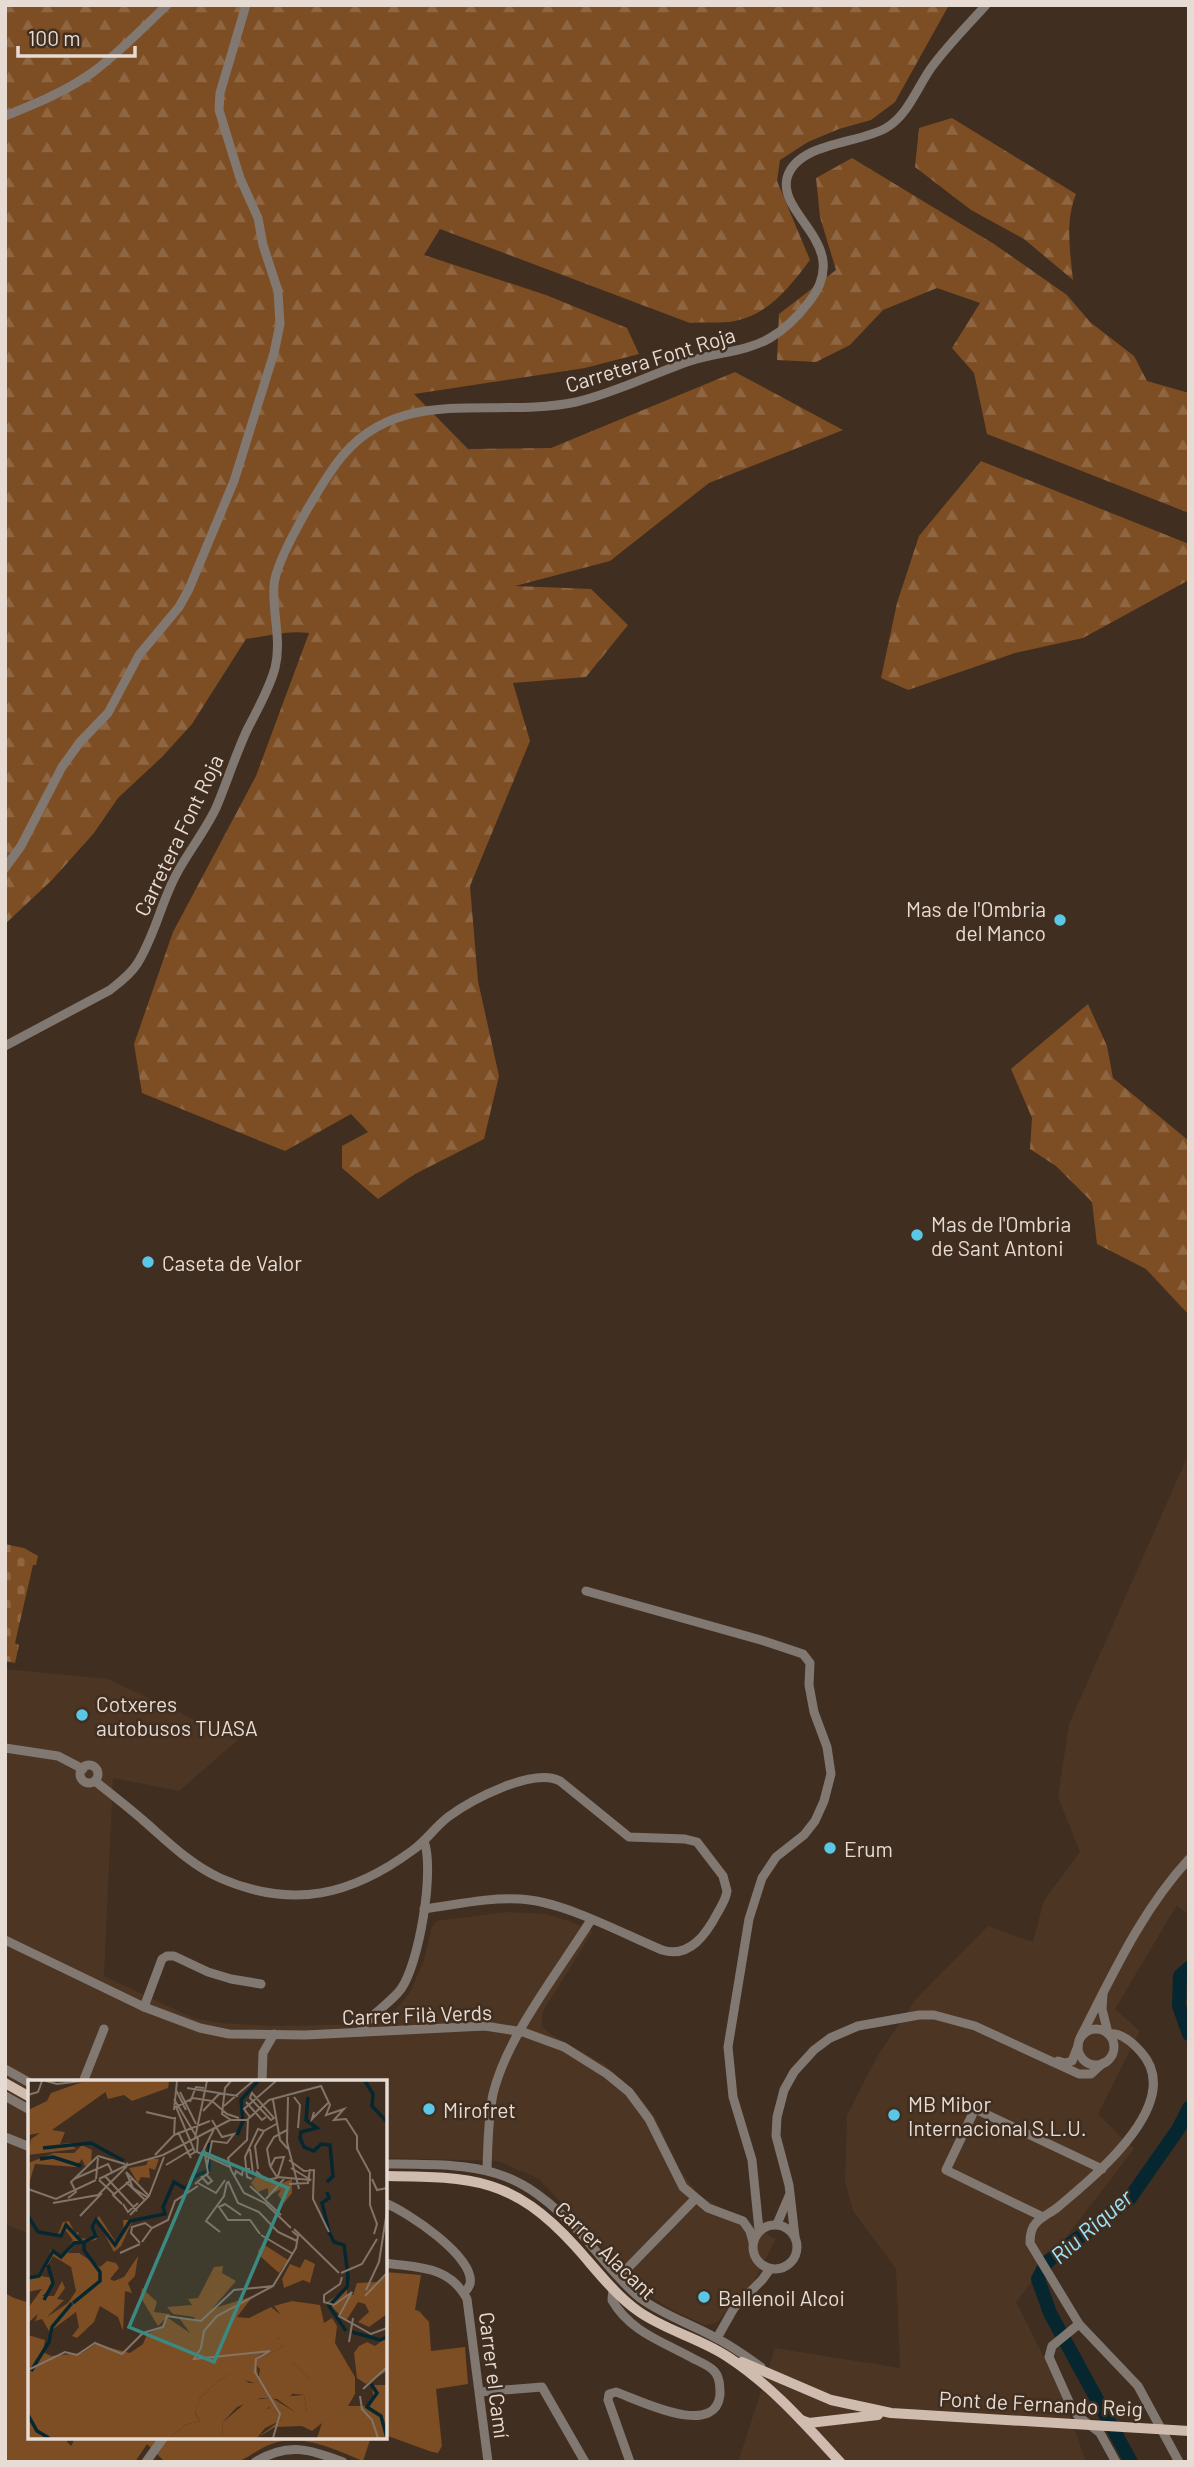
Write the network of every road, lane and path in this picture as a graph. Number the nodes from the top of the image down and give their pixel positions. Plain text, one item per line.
1 (167, 5) edge
2 (246, 5) edge
3 (986, 5) edge
4 (5, 116) edge
5 (5, 868) edge
6 (5, 1046) edge
7 (586, 1591) dead end
8 (5, 1748) edge
9 (424, 1841) junction
10 (1189, 1859) edge
11 (424, 1909) junction
12 (591, 1920) junction
13 (5, 1940) edge
14 (261, 1984) dead end
15 (1104, 1989) junction
16 (144, 2007) junction
17 (104, 2029) dead end
18 (520, 2031) junction
19 (360, 2032) junction
20 (274, 2034) junction
21 (1108, 2034) junction
22 (1079, 2042) junction
23 (1132, 2044) junction
24 (1114, 2050) junction
25 (1049, 2059) junction
26 (1103, 2063) junction
27 (5, 2069) edge
28 (84, 2080) edge
29 (261, 2080) edge
30 (28, 2082) edge
31 (5, 2083) edge
32 (5, 2096) edge
33 (28, 2096) edge
34 (28, 2109) edge
35 (5, 2137) edge
36 (28, 2146) edge
37 (387, 2165) edge
38 (1102, 2168) junction
39 (487, 2169) junction
40 (387, 2176) edge
41 (790, 2194) junction
42 (695, 2199) junction
43 (387, 2204) edge
44 (1043, 2217) junction
45 (777, 2224) junction
46 (760, 2230) junction
47 (795, 2236) junction
48 (753, 2242) junction
49 (387, 2263) edge
50 (770, 2269) junction
51 (619, 2277) junction
52 (613, 2288) junction
53 (464, 2293) junction
54 (1079, 2324) junction
55 (717, 2338) junction
56 (726, 2356) junction
57 (774, 2376) junction
58 (791, 2384) junction
59 (480, 2392) junction
60 (776, 2394) junction
61 (817, 2395) junction
62 (891, 2413) junction
63 (806, 2421) junction
64 (1189, 2431) edge
65 (163, 2439) edge
66 (488, 2461) edge
67 (146, 2462) edge
68 (255, 2462) edge
69 (343, 2462) edge
70 (585, 2462) edge
71 (630, 2462) edge
72 (840, 2462) edge
73 (1116, 2462) edge
74 (1179, 2462) edge

1 - 4 street
2 - 5 street
3 - 6 street, Carretera Font Roja
7 - 46 street
8 - 9 street
9 - 11 street
9 - 12 street
10 - 15 street
11 - 12 street
11 - 19 street
12 - 18 street
13 - 16 street, Carrer Filà Verds
14 - 16 street
15 - 21 street
15 - 22 street
16 - 20 street, Carrer Filà Verds
17 - 28 street
18 - 19 street, Carrer Filà Verds
18 - 39 street
18 - 42 street, Carrer Filà Verds
19 - 20 street, Carrer Filà Verds
20 - 29 street
21 - 22 street
21 - 23 street
21 - 24 street
22 - 25 street
22 - 26 street
23 - 24 street
23 - 38 street
24 - 26 street
25 - 26 street
25 - 41 street
27 - 30 street
31 - 33 main road
32 - 34 street
35 - 36 street
37 - 39 street, Carrer Alacant
38 - 44 street
38 - 44 street
39 - 51 street, Carrer Alacant
40 - 52 main road, Carrer Alacant
41 - 45 street
41 - 47 street
42 - 48 street, Carrer Filà Verds
42 - 51 street
43 - 53 street, Carrer el Camí
44 - 54 street
45 - 46 street
45 - 47 street
46 - 48 street
47 - 50 street
48 - 50 street
49 - 53 street
50 - 55 street
51 - 55 street, Carrer Alacant
52 - 56 main road, Carrer Alacant
52 - 71 street
53 - 59 street, Carrer el Camí
54 - 73 street
54 - 74 street
55 - 57 street, Carrer Alacant
56 - 57 main road, Pont de Fernando Reig
56 - 60 main road, Carrer Alacant
57 - 58 main road, Pont de Fernando Reig
58 - 60 main road
58 - 61 main road, Pont de Fernando Reig
59 - 66 street, Carrer el Camí
59 - 70 street
60 - 63 main road, Carrer Alacant
61 - 62 main road, Pont de Fernando Reig
61 - 63 main road
62 - 63 main road, Pont de Fernando Reig
62 - 64 main road, Pont de Fernando Reig
63 - 72 main road, Carrer Alacant
65 - 67 street
68 - 69 street

